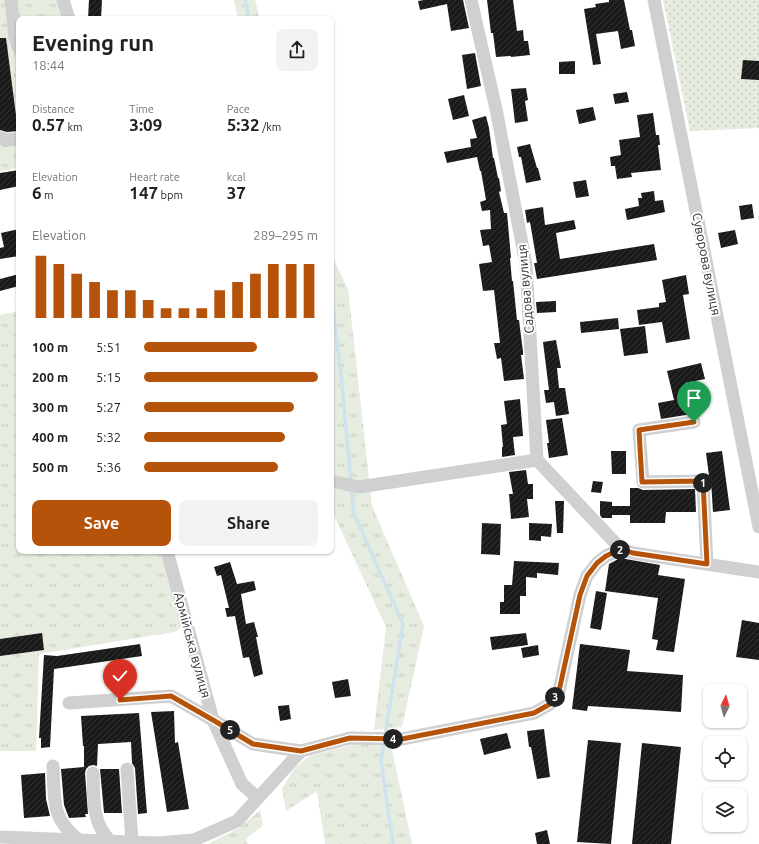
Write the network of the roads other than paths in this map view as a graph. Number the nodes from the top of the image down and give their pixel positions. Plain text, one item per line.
1 (11, 0) edge
2 (63, 0) edge
3 (471, 0) edge
4 (654, 0) edge
5 (69, 16) edge
6 (16, 41) edge
7 (0, 138) edge
8 (16, 139) edge
9 (694, 422) dead end
10 (537, 460) junction
11 (334, 482) edge
12 (759, 528) edge
13 (621, 549) junction
14 (168, 554) edge
15 (707, 564) junction
16 (759, 572) edge
17 (69, 703) dead end
18 (213, 720) junction
19 (301, 751) junction
20 (53, 766) dead end
21 (128, 769) dead end
22 (93, 773) dead end
23 (258, 798) junction
24 (0, 837) edge
25 (79, 840) junction
26 (110, 841) junction
27 (132, 842) junction

1 - 6 street
2 - 5 street
3 - 10 street, Садова вулиця
4 - 12 street, Суворова вулиця
7 - 8 street
9 - 15 street
10 - 11 street
10 - 13 street
13 - 15 street
13 - 19 street
14 - 18 street, Армійська вулиця
15 - 16 street
17 - 18 street
18 - 19 street
18 - 23 street, Армійська вулиця
19 - 23 street
20 - 25 street
21 - 27 street
22 - 26 street
23 - 27 street
24 - 25 street
25 - 26 street
26 - 27 street

